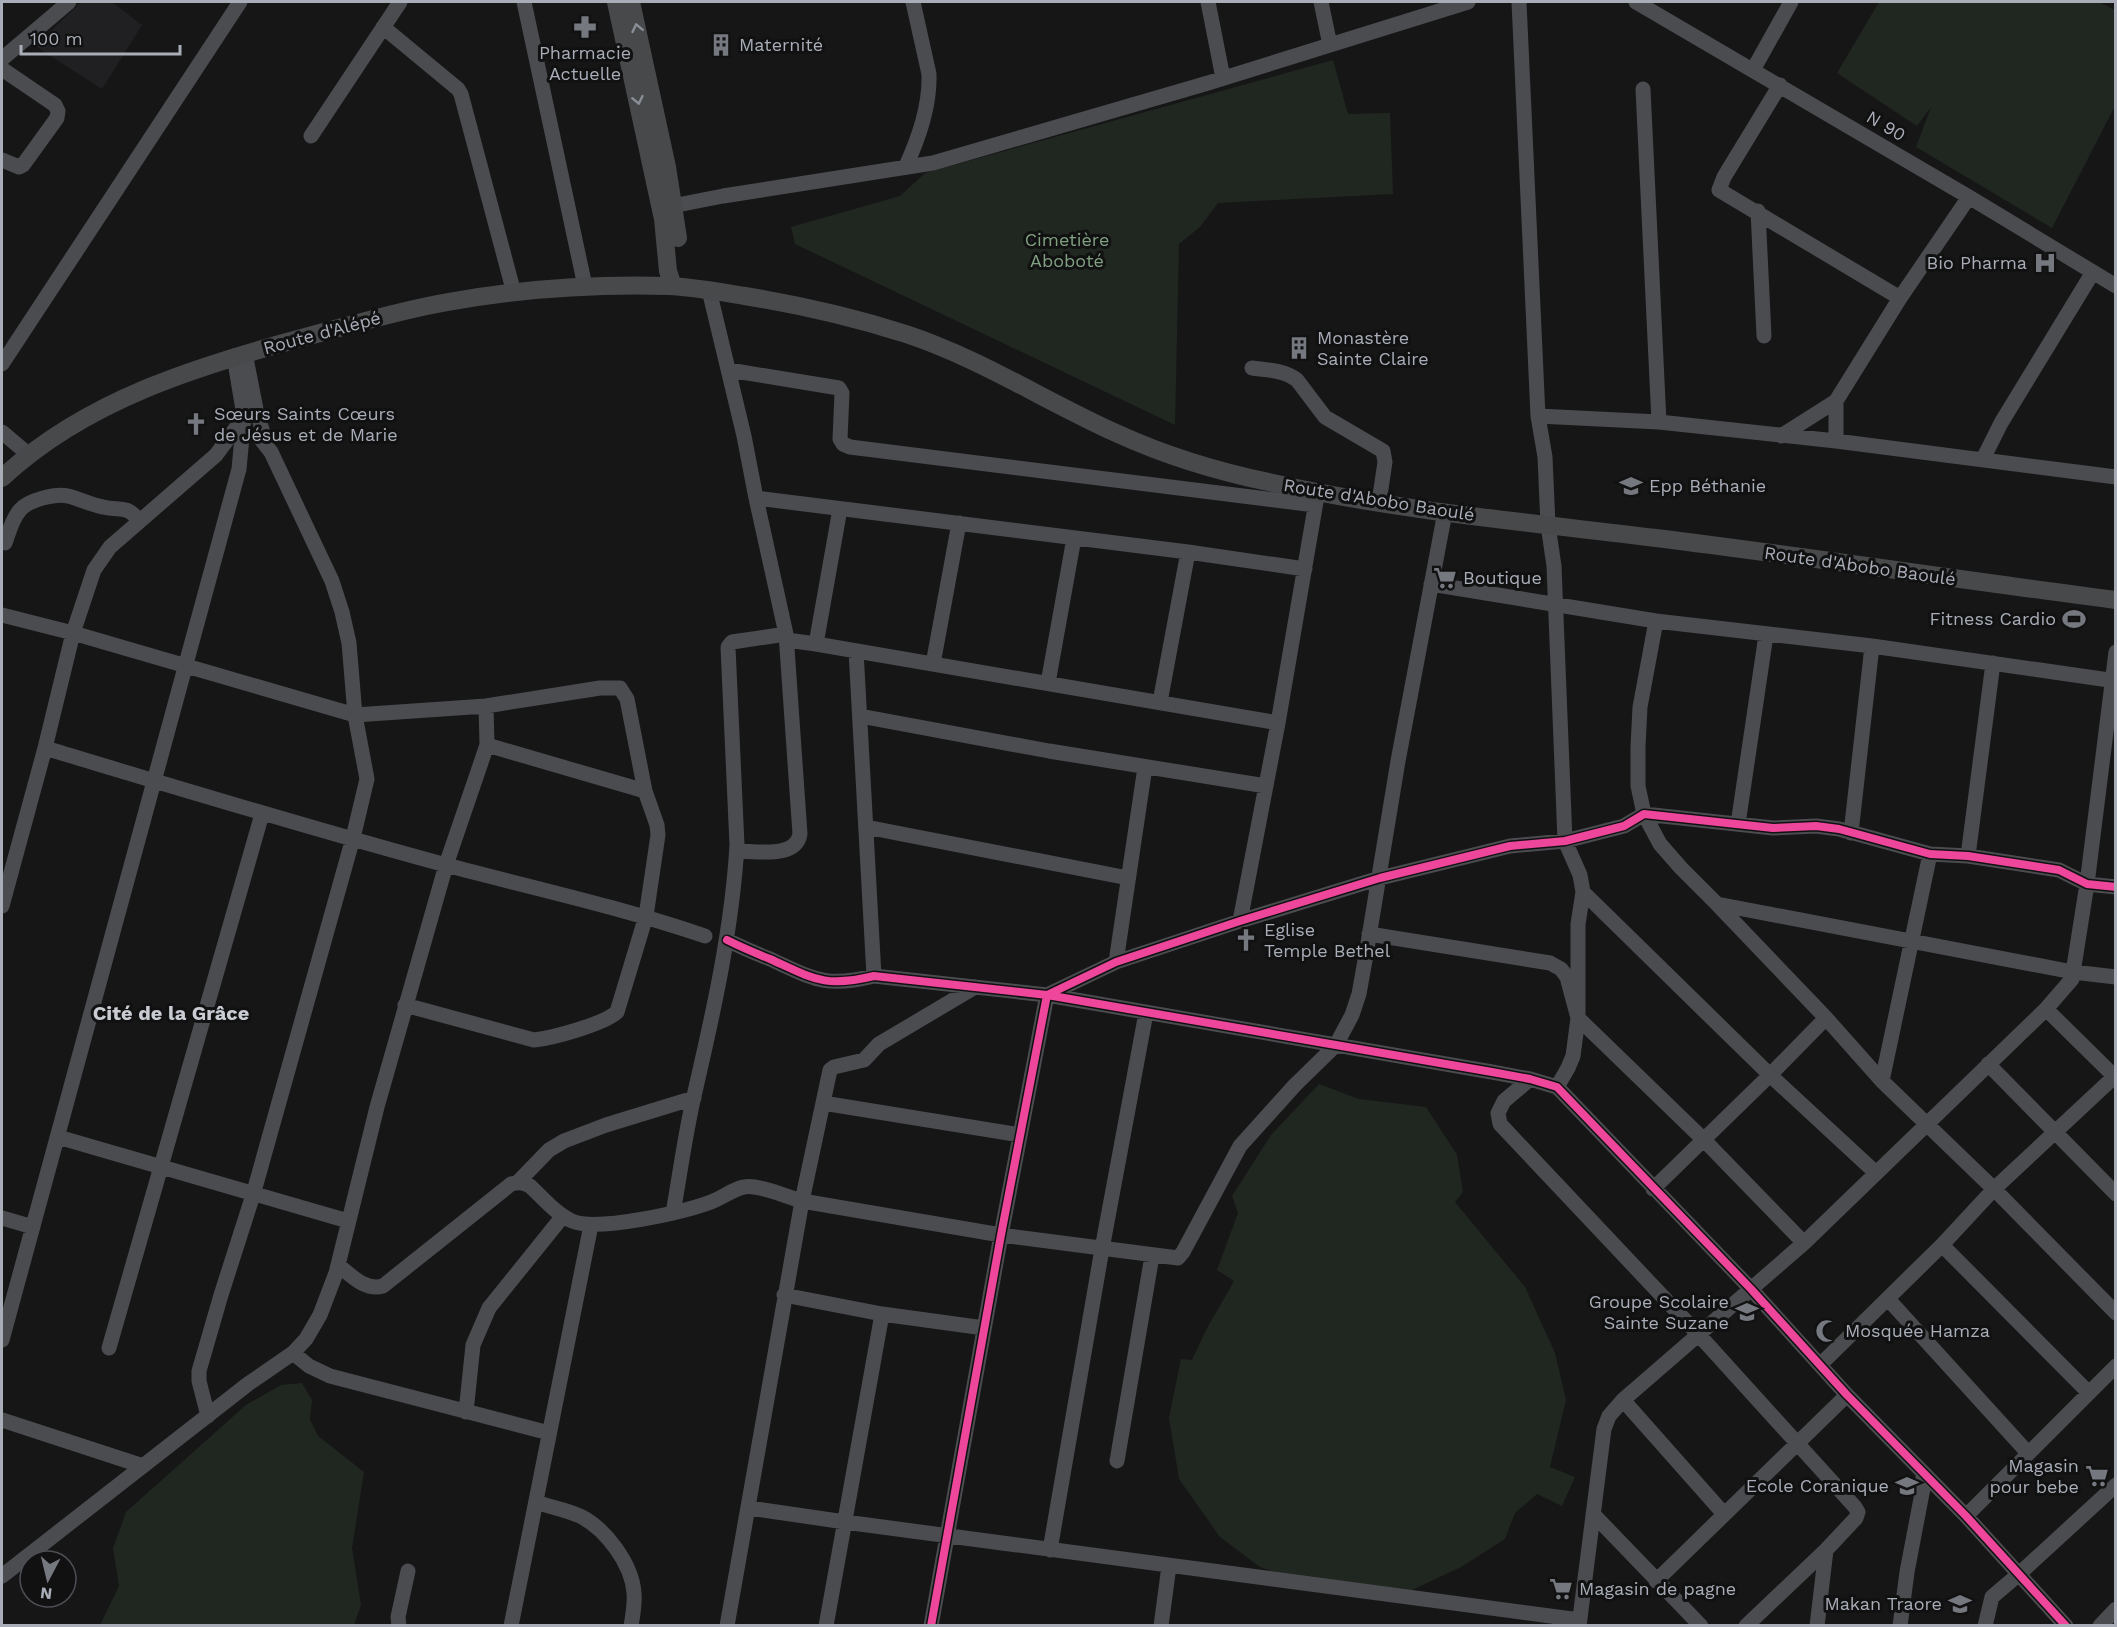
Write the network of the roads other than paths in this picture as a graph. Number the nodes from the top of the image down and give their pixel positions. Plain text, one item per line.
1 (69, 2) edge
2 (240, 2) edge
3 (400, 2) edge
4 (524, 2) edge
5 (616, 2) edge
6 (631, 2) edge
7 (913, 2) edge
8 (1208, 2) edge
9 (1321, 2) edge
10 (1468, 2) edge
11 (1519, 2) edge
12 (1636, 2) edge
13 (1791, 2) edge
14 (1439, 6) edge
15 (383, 27) junction
16 (1330, 45) junction
17 (2, 59) edge
18 (2, 69) edge
19 (1752, 70) junction
20 (1222, 78) junction
21 (1780, 85) junction
22 (1643, 89) dead end
23 (310, 136) dead end
24 (2, 160) edge
25 (906, 166) junction
26 (1969, 197) junction
27 (668, 206) junction
28 (1758, 211) junction
29 (2093, 272) junction
30 (585, 286) junction
31 (673, 286) junction
32 (2115, 286) edge
33 (709, 291) junction
34 (514, 293) junction
35 (1900, 298) junction
36 (1764, 336) dead end
37 (240, 354) junction
38 (2, 364) edge
39 (1252, 369) dead end
40 (729, 370) junction
41 (1836, 401) junction
42 (250, 412) junction
43 (1538, 416) junction
44 (1659, 422) junction
45 (2, 432) edge
46 (1781, 436) junction
47 (260, 438) junction
48 (1836, 441) junction
49 (28, 454) junction
50 (242, 456) junction
51 (1983, 459) junction
52 (2115, 477) edge
53 (2, 478) edge
54 (756, 498) junction
55 (1317, 498) junction
56 (1379, 502) junction
57 (840, 509) junction
58 (1445, 512) junction
59 (140, 521) junction
60 (959, 523) junction
61 (1548, 525) junction
62 (1074, 538) junction
63 (5, 543) dead end
64 (1188, 552) junction
65 (1305, 569) junction
66 (1431, 584) junction
67 (2115, 600) edge
68 (1556, 603) junction
69 (2, 615) edge
70 (1656, 621) junction
71 (73, 633) junction
72 (1766, 635) junction
73 (787, 637) junction
74 (816, 644) junction
75 (1872, 646) junction
76 (856, 651) junction
77 (2115, 652) edge
78 (1993, 663) junction
79 (933, 664) junction
80 (185, 666) junction
81 (2113, 680) edge
82 (1048, 683) junction
83 (1160, 702) junction
84 (486, 706) junction
85 (355, 715) junction
86 (860, 716) junction
87 (1278, 723) junction
88 (487, 745) junction
89 (45, 748) junction
90 (1145, 766) junction
91 (154, 781) junction
92 (1266, 786) junction
93 (645, 791) junction
94 (262, 814) junction
95 (1644, 814) junction
96 (1738, 824) junction
97 (866, 827) junction
98 (1851, 833) junction
99 (354, 838) junction
100 (1565, 841) junction
101 (737, 851) junction
102 (1930, 854) junction
103 (1968, 856) junction
104 (446, 865) junction
105 (1128, 878) junction
106 (1380, 878) junction
107 (2087, 884) junction
108 (2115, 887) edge
109 (1583, 892) junction
110 (1717, 903) junction
111 (2, 906) edge
112 (646, 916) junction
113 (1240, 921) junction
114 (1370, 934) junction
115 (705, 936) dead end
116 (727, 940) junction
117 (1910, 941) junction
118 (1116, 962) junction
119 (2073, 972) junction
120 (874, 976) junction
121 (2115, 977) edge
122 (975, 987) junction
123 (1047, 995) junction
124 (405, 1005) junction
125 (2046, 1009) junction
126 (1146, 1013) junction
127 (1578, 1018) junction
128 (1826, 1018) junction
129 (1336, 1045) junction
130 (1988, 1064) junction
131 (1770, 1075) junction
132 (2115, 1077) edge
133 (1530, 1079) junction
134 (1882, 1081) junction
135 (1557, 1088) junction
136 (694, 1098) junction
137 (823, 1103) junction
138 (1926, 1123) junction
139 (2054, 1131) junction
140 (1020, 1135) junction
141 (58, 1137) junction
142 (1704, 1140) junction
143 (162, 1167) junction
144 (1876, 1173) junction
145 (518, 1182) junction
146 (1653, 1189) junction
147 (1994, 1189) junction
148 (2115, 1194) edge
149 (253, 1195) junction
150 (802, 1201) junction
151 (673, 1213) junction
152 (563, 1216) junction
153 (2, 1218) edge
154 (348, 1221) junction
155 (591, 1225) junction
156 (33, 1227) junction
157 (1001, 1234) junction
158 (1804, 1244) junction
159 (1942, 1245) junction
160 (1102, 1249) junction
161 (1152, 1256) junction
162 (338, 1265) junction
163 (1751, 1289) junction
164 (784, 1295) junction
165 (1888, 1299) junction
166 (2115, 1313) edge
167 (882, 1314) junction
168 (984, 1328) junction
169 (1699, 1335) junction
170 (2, 1340) edge
171 (109, 1348) dead end
172 (293, 1353) junction
173 (1820, 1365) junction
174 (2115, 1366) edge
175 (2088, 1392) junction
176 (1847, 1395) junction
177 (1623, 1400) junction
178 (466, 1412) junction
179 (208, 1416) junction
180 (2, 1420) edge
181 (549, 1433) junction
182 (1796, 1444) junction
183 (2028, 1453) junction
184 (1118, 1461) dead end
185 (143, 1466) junction
186 (1923, 1472) junction
187 (2115, 1485) edge
188 (536, 1502) junction
189 (749, 1508) junction
190 (1593, 1514) junction
191 (1724, 1514) junction
192 (1966, 1516) junction
193 (845, 1522) junction
194 (948, 1536) junction
195 (1050, 1550) junction
196 (1826, 1550) junction
197 (1169, 1566) junction
198 (408, 1572) dead end
199 (2019, 1574) junction
200 (2, 1576) edge
201 (1656, 1581) junction
202 (2115, 1609) edge
203 (1579, 1623) edge
204 (399, 1626) edge
205 (511, 1626) edge
206 (631, 1626) edge
207 (728, 1626) edge
208 (826, 1626) edge
209 (931, 1626) edge
210 (1161, 1626) edge
211 (1701, 1626) edge
212 (1746, 1626) edge
213 (1817, 1626) edge
214 (1900, 1626) edge
215 (1985, 1626) edge
216 (2066, 1626) edge
217 (2100, 1626) edge

1 - 17 street
2 - 38 street
3 - 15 street
4 - 30 street
5 -> 27 main road
27 -> 6 main road
7 - 25 street
8 - 20 street
9 - 16 street
10 - 14 street
11 - 43 street
12 - 19 street, N 90
13 - 19 street
14 - 16 street
15 - 23 street
15 - 34 street
16 - 20 street
18 - 24 street
19 - 21 street, N 90
20 - 25 street
21 - 26 street, N 90
21 - 28 street
22 - 44 street
25 - 27 street
26 - 29 street, N 90
26 - 35 street
27 - 31 main road
28 - 35 street
28 - 36 street
29 - 32 street, N 90
29 - 51 street
30 - 31 main road, Route d'Alépé
30 - 34 main road, Route d'Alépé
31 - 33 main road, Route d'Abobo Baoulé
33 - 40 street
33 - 55 main road, Route d'Abobo Baoulé
34 - 37 main road, Route d'Alépé
35 - 41 street
37 - 42 street
37 - 49 main road, Route d'Alépé
39 - 56 street
40 - 54 street
40 - 55 street
41 - 46 street
41 - 48 street
42 - 47 street
42 - 50 street
42 - 59 street
43 - 44 street
43 - 61 street
44 - 46 street
45 - 49 street
46 - 48 street
47 - 50 street
47 - 85 street
48 - 51 street
49 - 53 main road, Route d'Alépé
50 - 80 street
51 - 52 street
54 - 57 street
54 - 73 street
55 - 56 main road, Route d'Abobo Baoulé
55 - 65 street
56 - 58 main road, Route d'Abobo Baoulé
57 - 60 street
57 - 74 street
58 - 61 main road, Route d'Abobo Baoulé
58 - 66 street
59 - 63 street
59 - 71 street
60 - 62 street
60 - 79 street
61 - 67 main road, Route d'Abobo Baoulé
61 - 68 street
62 - 64 street
62 - 82 street
64 - 65 street
64 - 83 street
65 - 87 street
66 - 68 street
66 - 106 street
68 - 70 street
68 - 100 street
69 - 71 street
70 - 72 street
70 - 95 street
71 - 80 street
71 - 89 street
72 - 75 street
72 - 96 street
73 - 74 street
73 - 101 street
73 - 101 street
74 - 76 street
75 - 78 street
75 - 98 street
76 - 79 street
76 - 86 street
77 - 81 street
78 - 81 street
78 - 103 street
79 - 82 street
80 - 85 street
80 - 91 street
81 - 107 street
82 - 83 street
83 - 87 street
84 - 85 street
84 - 88 street
84 - 93 street
85 - 99 street
86 - 90 street
86 - 97 street
87 - 92 street
88 - 93 street
88 - 104 street
89 - 91 street
89 - 111 street
90 - 92 street
90 - 105 street
91 - 94 street
91 - 141 street
92 - 113 street
93 - 112 street
94 - 99 street
94 - 143 street
95 - 96 street
95 - 100 street
95 - 110 street
96 - 98 street
97 - 105 street
97 - 120 street
98 - 102 street
99 - 104 street
99 - 149 street
100 - 106 street
100 - 109 street
101 - 116 street
102 - 103 street
102 - 117 street
103 - 107 street
104 - 112 street
104 - 124 street
105 - 118 street
106 - 113 street
106 - 114 street
107 - 108 street
107 - 119 street
109 - 127 street
109 - 131 street
110 - 117 street
110 - 128 street
112 - 115 street
112 - 124 street
113 - 118 street
114 - 127 street
114 - 129 street
116 - 120 street
116 - 136 street
117 - 119 street
117 - 134 street
118 - 123 street
119 - 121 street
119 - 125 street
120 - 122 street
122 - 123 street
122 - 137 street
123 - 126 street
123 - 140 street
124 - 154 street
125 - 130 street
125 - 132 street
126 - 129 street
126 - 160 street
127 - 135 street
127 - 142 street
128 - 131 street
128 - 134 street
129 - 133 street
129 - 161 street
130 - 138 street
130 - 139 street
131 - 142 street
131 - 144 street
132 - 139 street
133 - 135 street
133 - 169 street
134 - 138 street
135 - 146 street
136 - 145 street
136 - 151 street
137 - 140 street
137 - 150 street
138 - 144 street
138 - 147 street
139 - 147 street
139 - 148 street
140 - 157 street
141 - 143 street
141 - 156 street
142 - 146 street
142 - 158 street
143 - 149 street
143 - 171 street
144 - 158 street
145 - 152 street
145 - 162 street
146 - 163 street
147 - 159 street
147 - 166 street
149 - 154 street
149 - 179 street
150 - 151 street
150 - 157 street
150 - 164 street
151 - 155 street
152 - 155 street
152 - 178 street
153 - 156 street
154 - 162 street
155 - 181 street
156 - 170 street
157 - 160 street
157 - 168 street
158 - 163 street
159 - 165 street
159 - 175 street
160 - 161 street
160 - 195 street
161 - 184 street
162 - 172 street
163 - 169 street
163 - 173 street
164 - 167 street
164 - 189 street
165 - 173 street
165 - 183 street
167 - 168 street
167 - 193 street
168 - 194 street
169 - 177 street
169 - 182 street
172 - 178 street
172 - 179 street
173 - 176 street
174 - 175 street
175 - 183 street
176 - 182 street
176 - 186 street
177 - 190 street
177 - 191 street
178 - 181 street
179 - 185 street
180 - 185 street
181 - 188 street
182 - 191 street
182 - 196 street
183 - 192 street
185 - 200 street
186 - 192 street
186 - 214 street
187 - 199 street
188 - 205 street
188 - 206 street
189 - 193 street
189 - 207 street
190 - 201 street
190 - 203 street
191 - 201 street
192 - 199 street
193 - 194 street
193 - 208 street
194 - 195 street
194 - 209 street
195 - 197 street
196 - 212 street
196 - 213 street
197 - 203 street
197 - 210 street
198 - 204 street
199 - 215 street
199 - 216 street
201 - 211 street
202 - 217 street

